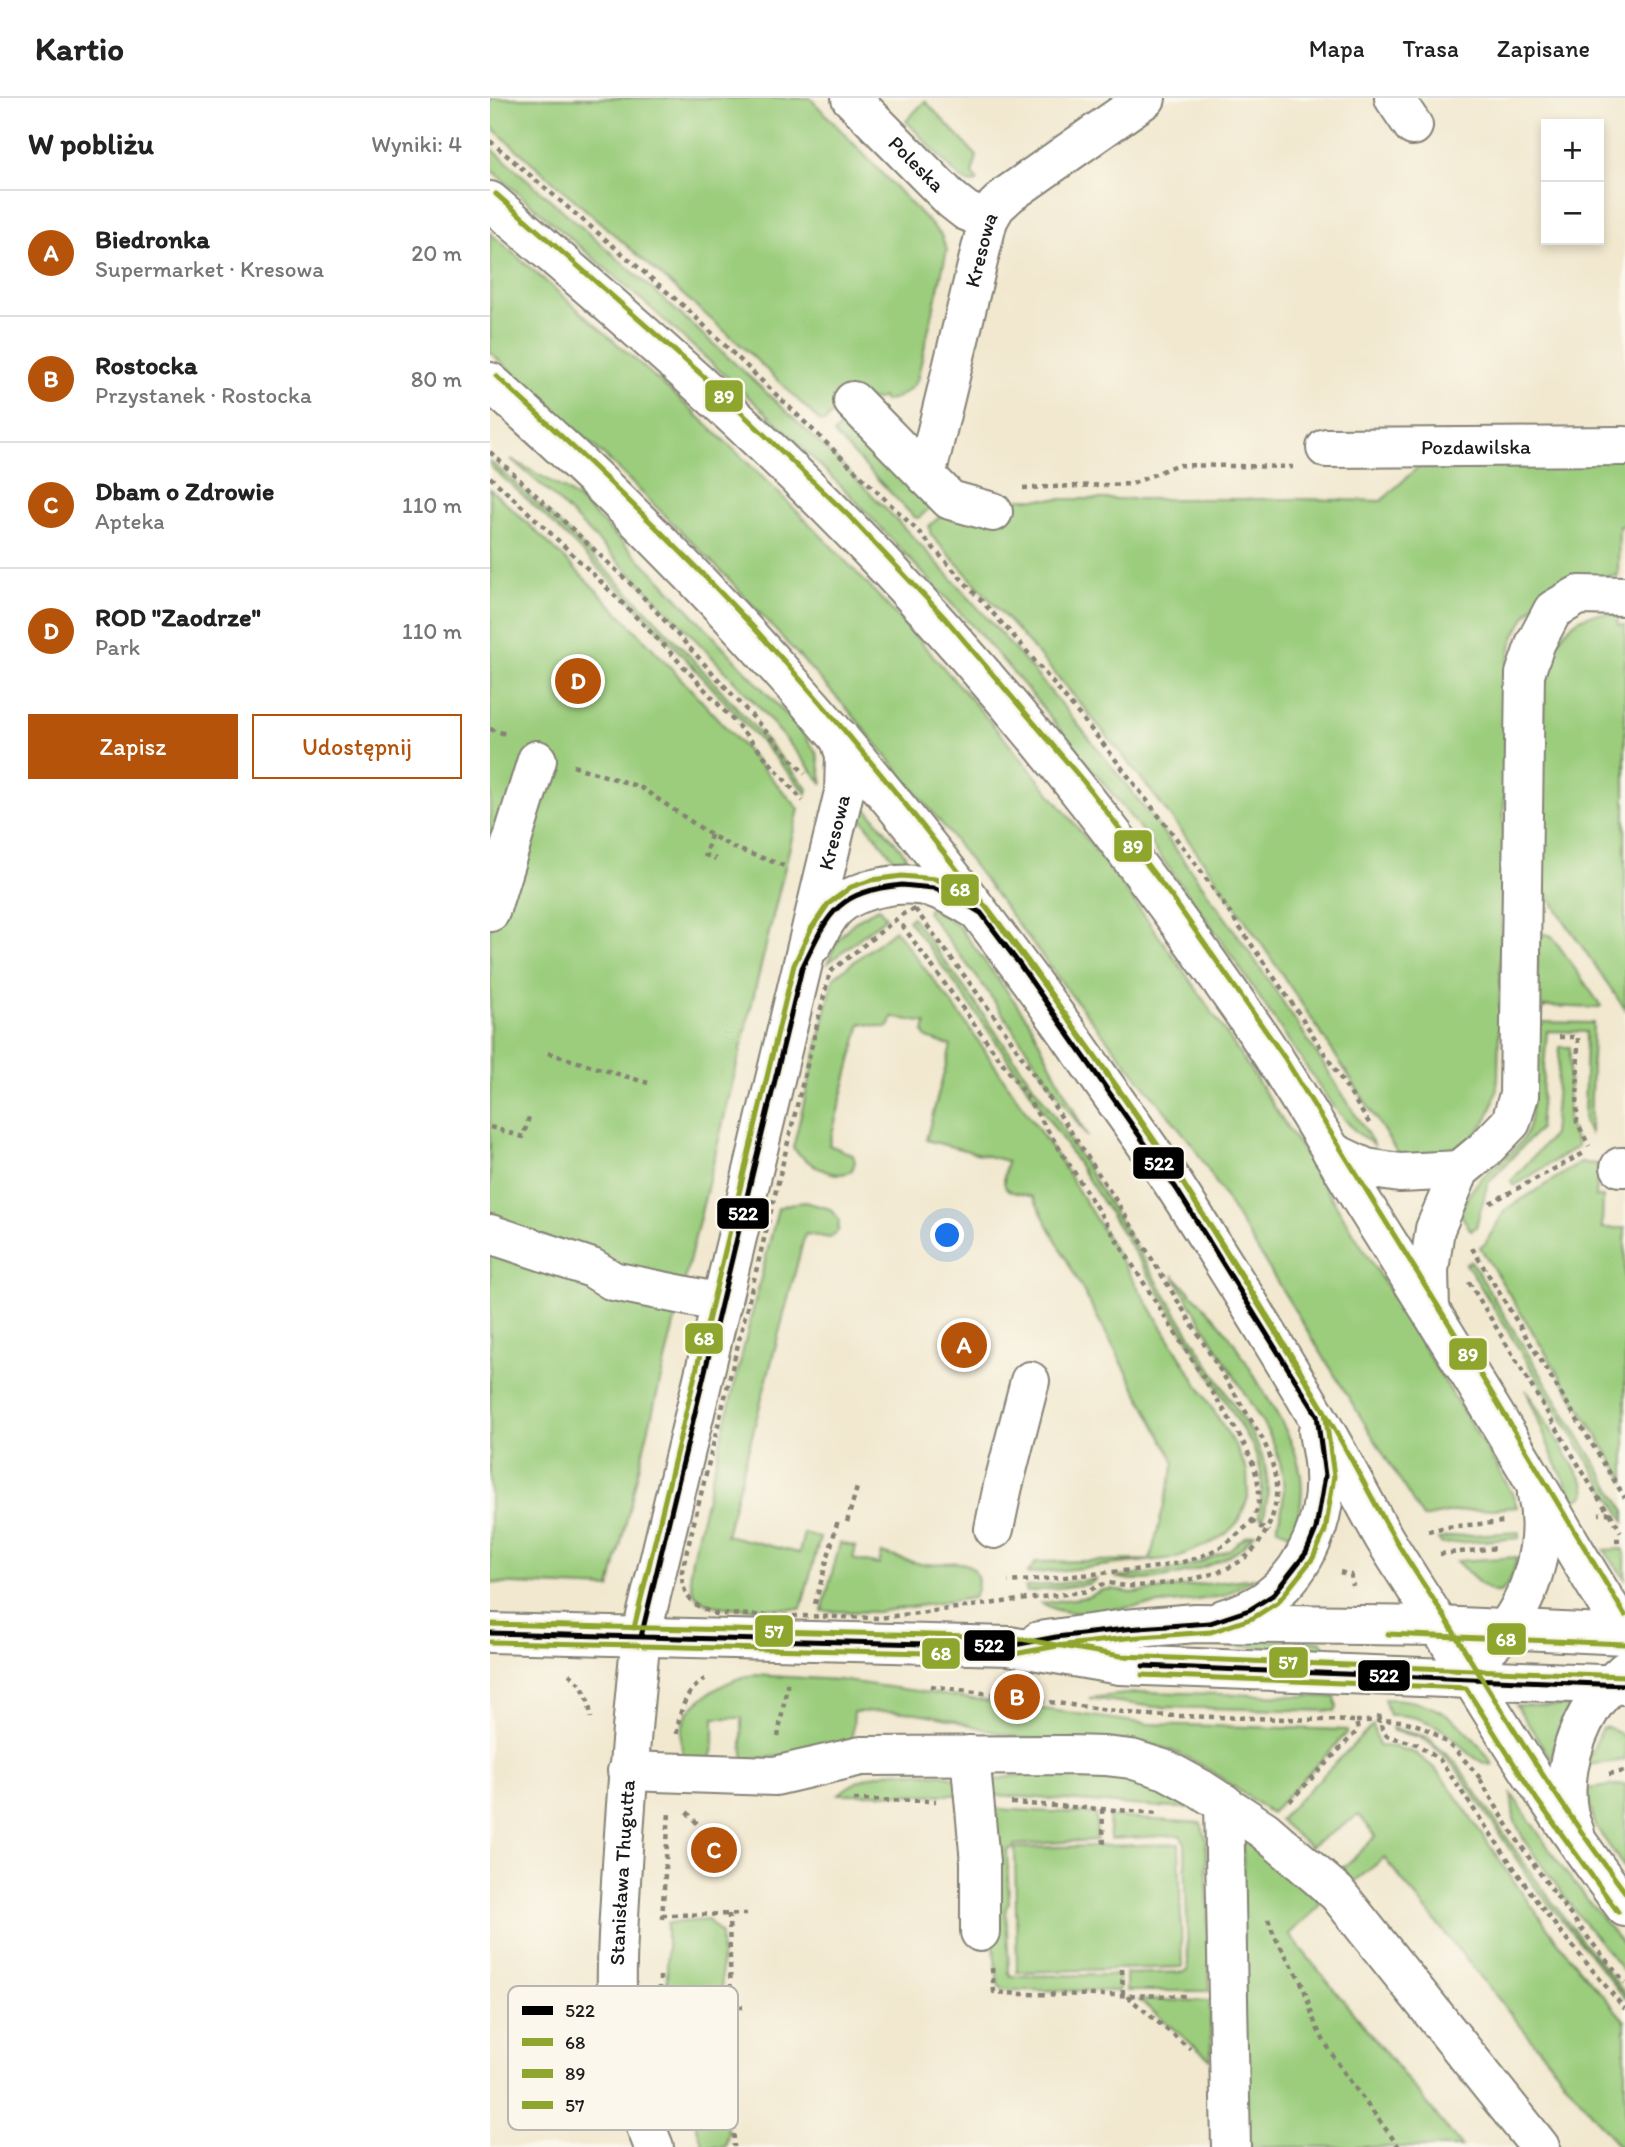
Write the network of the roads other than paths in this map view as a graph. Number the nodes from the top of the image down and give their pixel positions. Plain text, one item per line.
1 (851, 98) edge
2 (1146, 98) edge
3 (490, 201) edge
4 (988, 220) junction
5 (490, 382) edge
6 (853, 401) dead end
7 (1625, 446) edge
8 (1326, 448) road end
9 (926, 475) junction
10 (1006, 500) road end
11 (1625, 596) edge
12 (839, 737) junction
13 (550, 761) road end
14 (490, 912) edge
15 (981, 913) junction
16 (802, 968) junction
17 (1332, 1152) junction
18 (1453, 1187) junction
19 (490, 1234) edge
20 (722, 1303) junction
21 (1430, 1311) junction
22 (1030, 1381) dead end
23 (1317, 1415) junction
24 (1529, 1472) junction
25 (994, 1529) dead end
26 (1209, 1623) junction
27 (1439, 1626) junction
28 (1505, 1629) junction
29 (490, 1633) edge
30 (1625, 1633) edge
31 (641, 1637) junction
32 (1009, 1646) junction
33 (1467, 1672) junction
34 (1620, 1680) edge
35 (970, 1755) junction
36 (627, 1771) junction
37 (1224, 1803) junction
38 (1583, 1851) junction
39 (1625, 1908) edge
40 (980, 1931) road end
41 (617, 1986) edge
42 (647, 2130) edge
43 (654, 2147) edge
44 (1231, 2147) edge
45 (1540, 2147) edge

1 - 4 street, Poleska
2 - 4 street, Kresowa
3 - 17 street
4 - 9 street, Kresowa
5 - 12 street
6 - 9 street
7 - 8 street, Pozdawilska
9 - 10 street
11 - 18 street
12 - 15 street
12 - 16 street, Kresowa
13 - 14 street
15 - 16 street, Kresowa
15 - 23 street
16 - 20 street, Kresowa
17 - 18 street
17 - 21 street
18 - 21 street
19 - 20 street
20 - 31 street, Kresowa
21 - 24 street
22 - 25 street
23 - 26 street
23 - 27 street
24 - 28 street
24 - 30 street
26 - 27 street
26 - 32 street
27 - 28 street
27 - 33 street
28 - 30 street
28 - 33 street
29 - 31 street
31 - 32 street
31 - 36 street, Stanisława Thugutta
32 - 33 street
33 - 34 street
33 - 38 street
34 - 38 street
35 - 36 street
35 - 37 street
35 - 40 street
36 - 41 street, Stanisława Thugutta
37 - 44 street
37 - 45 street
38 - 39 street
42 - 43 street, Stanisława Thugutta

